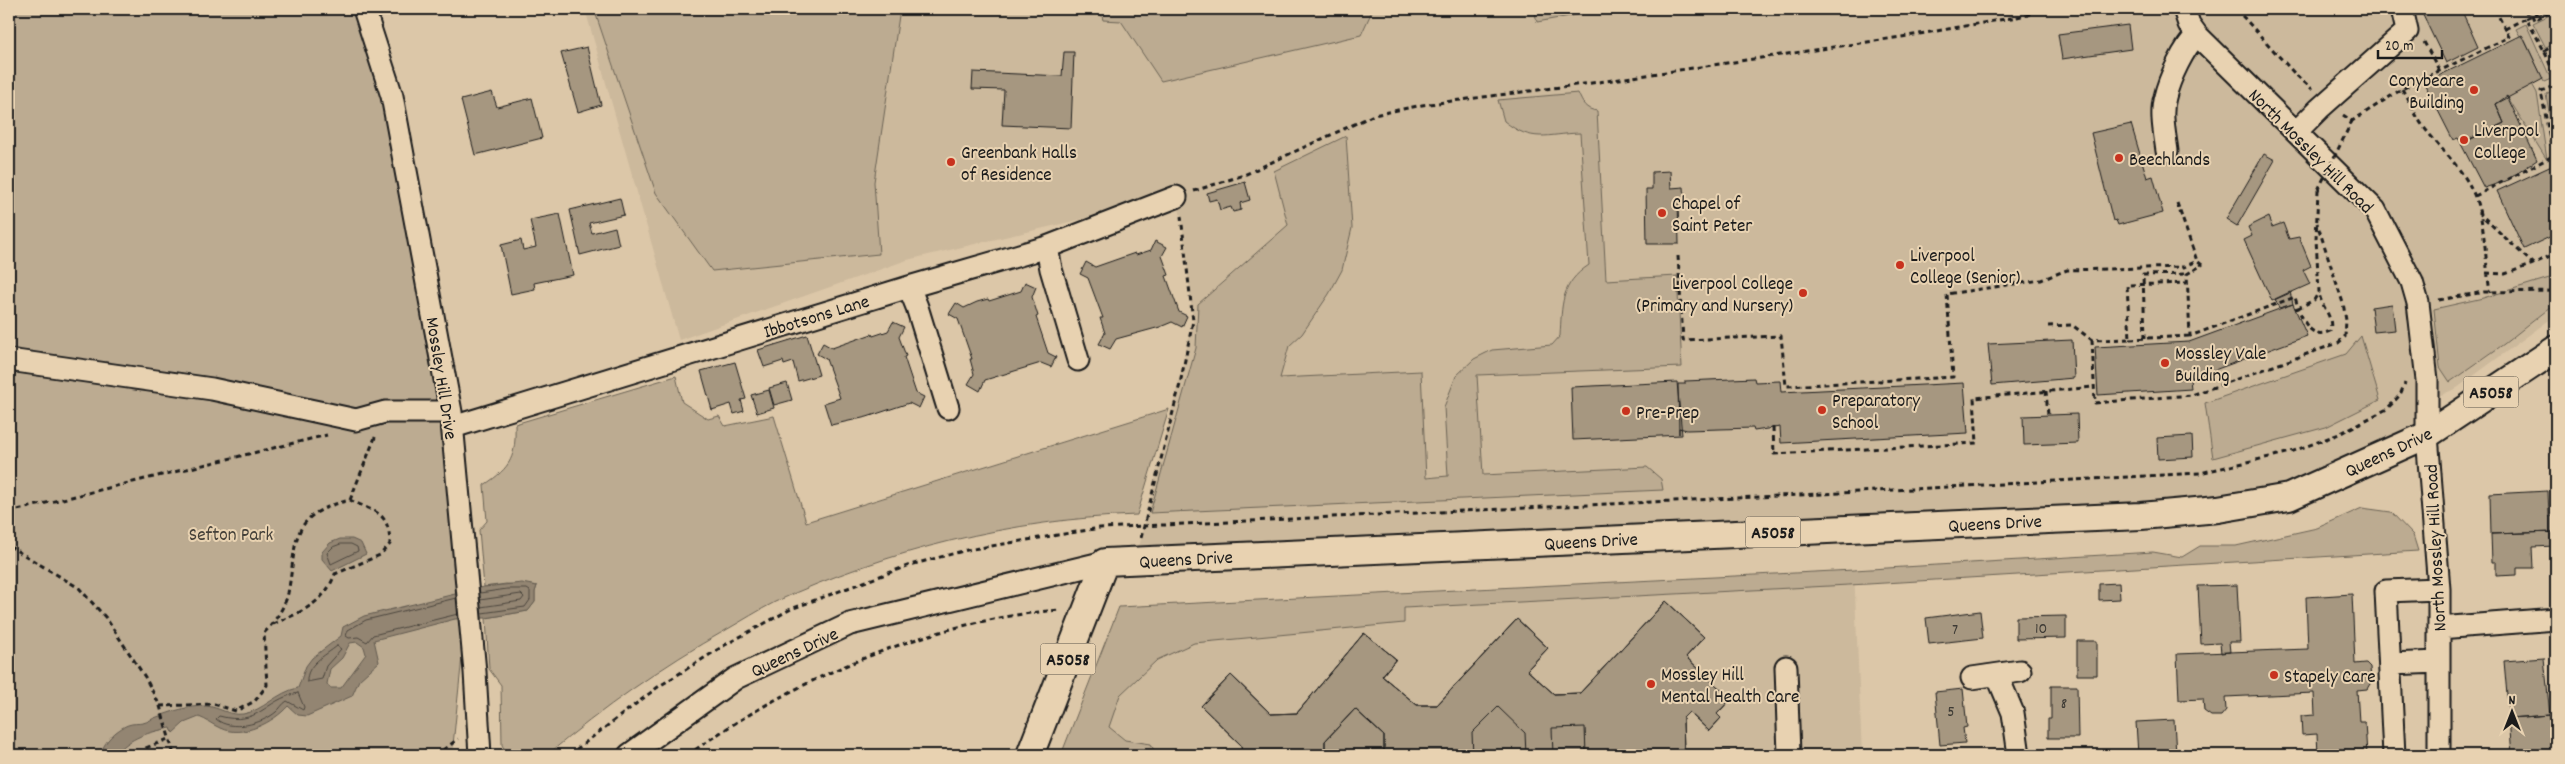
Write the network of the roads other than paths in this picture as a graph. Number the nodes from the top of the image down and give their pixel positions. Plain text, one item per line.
1 (364, 9) edge
2 (2184, 9) edge
3 (2402, 9) edge
4 (2197, 35) junction
5 (2296, 132) junction
6 (2167, 151) dead end
7 (1176, 197) road end
8 (1048, 247) junction
9 (909, 287) junction
10 (2556, 349) edge
11 (9, 360) edge
12 (1078, 360) dead end
13 (948, 408) dead end
14 (452, 419) junction
15 (2426, 435) junction
16 (1105, 562) junction
17 (2439, 589) junction
18 (2556, 619) edge
19 (2439, 628) junction
20 (2439, 662) junction
21 (2390, 664) junction
22 (1786, 667) dead end
23 (2020, 671) dead end
24 (1997, 674) junction
25 (1972, 678) dead end
26 (480, 755) edge
27 (629, 755) edge
28 (1030, 755) edge
29 (1789, 755) edge
30 (2019, 755) edge
31 (2394, 755) edge
32 (2439, 755) edge

1 - 14 street, Mossley Hill Drive
2 - 4 street, North Mossley Hill Road
3 - 5 street
4 - 5 street, North Mossley Hill Road
4 - 6 street
5 - 15 street, North Mossley Hill Road
7 - 8 street, Ibbotsons Lane
8 - 9 street, Ibbotsons Lane
8 - 12 street
9 - 13 street
9 - 14 street, Ibbotsons Lane
10 - 15 main road, Queens Drive / A5058
11 - 14 street, Ibbotsons Lane
14 - 26 street, Mossley Hill Drive
15 - 16 main road, Queens Drive / A5058
15 - 17 street, North Mossley Hill Road
16 - 27 street, Queens Drive
16 - 28 main road, A5058
17 - 19 street, North Mossley Hill Road
17 - 21 street
18 - 19 street
19 - 20 street, North Mossley Hill Road
20 - 21 street
20 - 32 street, North Mossley Hill Road
21 - 31 street
22 - 29 street
23 - 24 street
24 - 25 street
24 - 30 street

